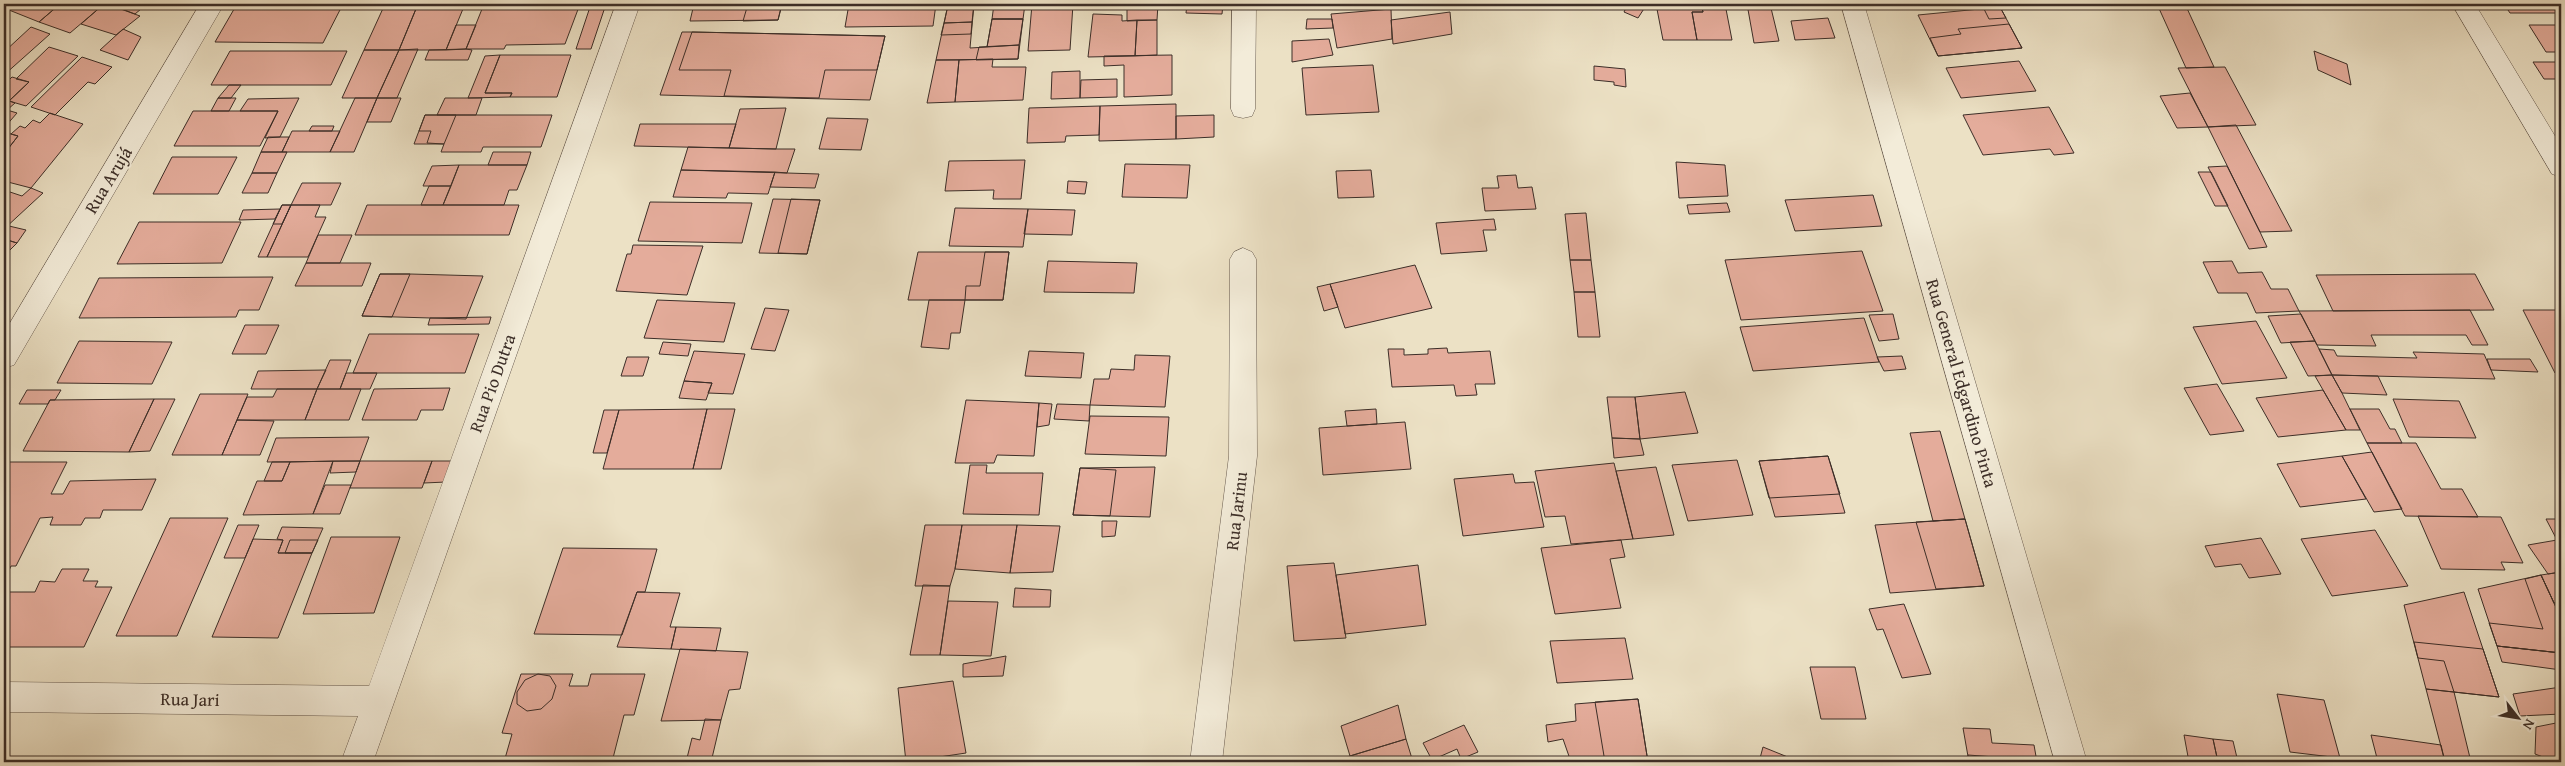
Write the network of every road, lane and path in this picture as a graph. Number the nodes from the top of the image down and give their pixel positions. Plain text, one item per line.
1 (212, 4) edge
2 (628, 4) edge
3 (1244, 4) edge
4 (1852, 4) edge
5 (2463, 4) edge
6 (1243, 109) dead end
7 (2561, 167) edge
8 (1244, 259) dead end
9 (4, 357) edge
10 (4, 696) edge
11 (377, 702) junction
12 (357, 762) edge
13 (1206, 762) edge
14 (2071, 762) edge

1 - 9 street, Rua Arujá
2 - 11 street, Rua Pio Dutra
3 - 6 street
4 - 14 street, Rua General Edgardino Pinta
5 - 7 street
8 - 13 street, Rua Jarinu
10 - 11 street, Rua Jari
11 - 12 street, Rua Pio Dutra

